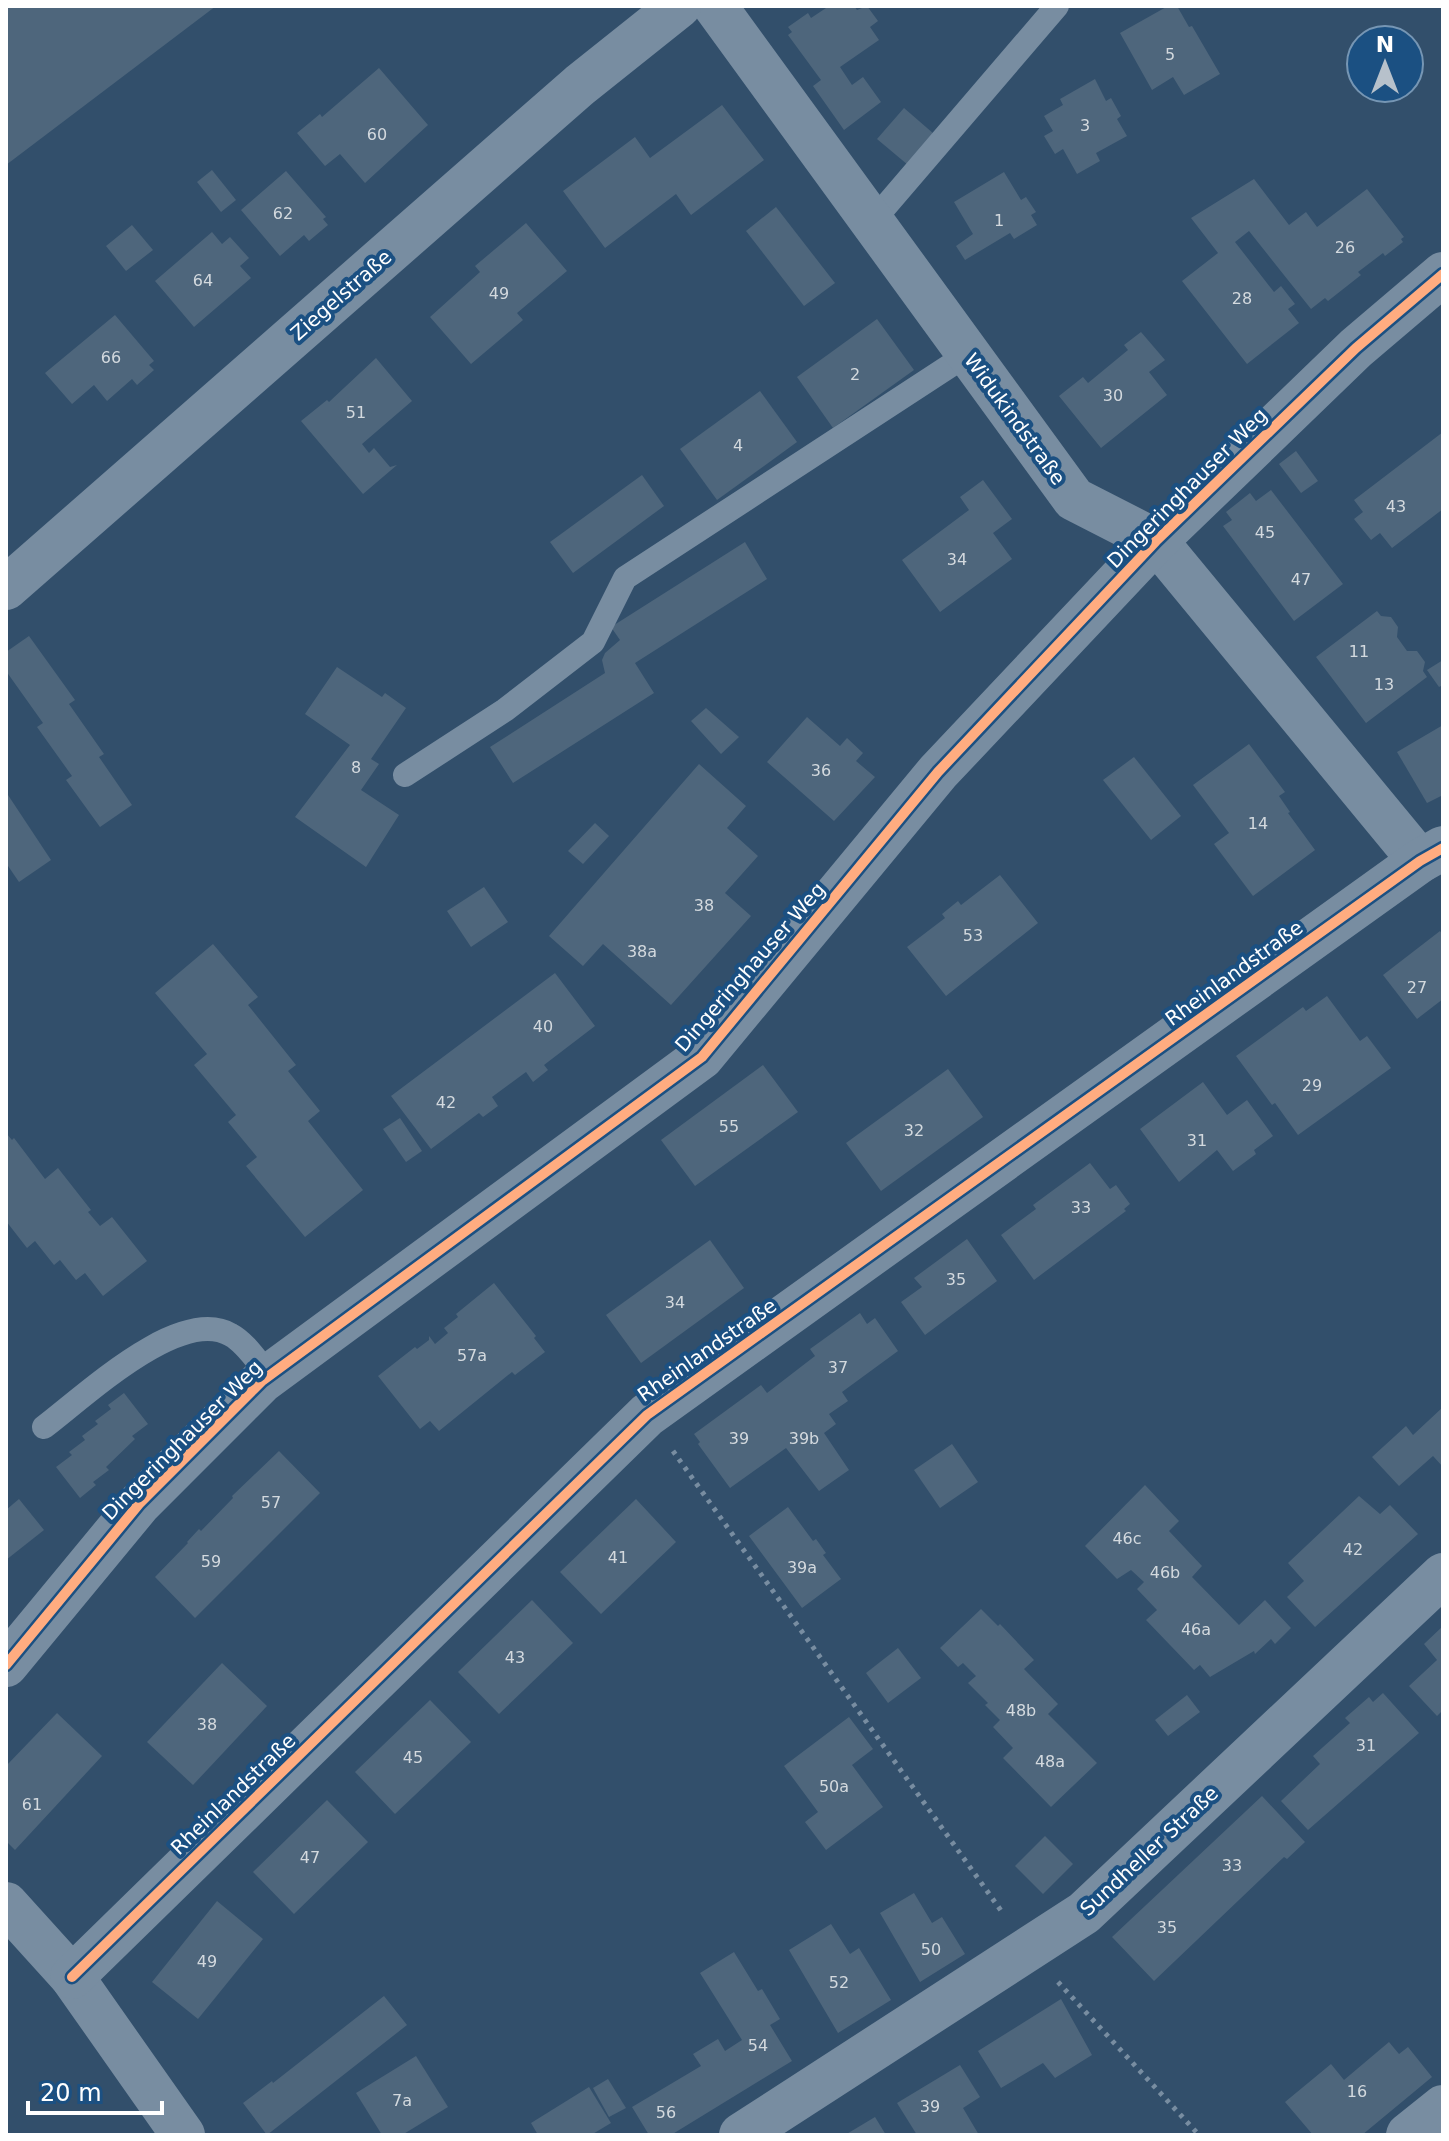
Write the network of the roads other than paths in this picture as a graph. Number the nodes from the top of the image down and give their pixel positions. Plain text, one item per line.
1 (679, 6) edge
2 (715, 6) edge
3 (1057, 6) edge
4 (872, 222) junction
5 (1443, 274) edge
6 (968, 354) junction
7 (1156, 541) junction
8 (6, 588) edge
9 (405, 775) dead end
10 (1432, 854) edge
11 (269, 1375) junction
12 (44, 1427) dead end
13 (1443, 1575) edge
14 (6, 1665) edge
15 (6, 1904) edge
16 (72, 1977) junction
17 (1443, 2107) edge
18 (183, 2135) edge
19 (741, 2135) edge
20 (1408, 2135) edge

1 - 8 street, Ziegelstraße
2 - 4 street, Widukindstraße
3 - 4 lane
4 - 6 street, Widukindstraße
5 - 7 street, Dingeringhauser Weg
6 - 7 street, Widukindstraße
6 - 9 lane
7 - 10 street, Widukindstraße
7 - 11 street, Dingeringhauser Weg
10 - 16 street, Rheinlandstraße
11 - 12 lane
11 - 14 street, Dingeringhauser Weg
13 - 19 street, Sundheller Straße
15 - 16 street
16 - 18 street
17 - 20 street

